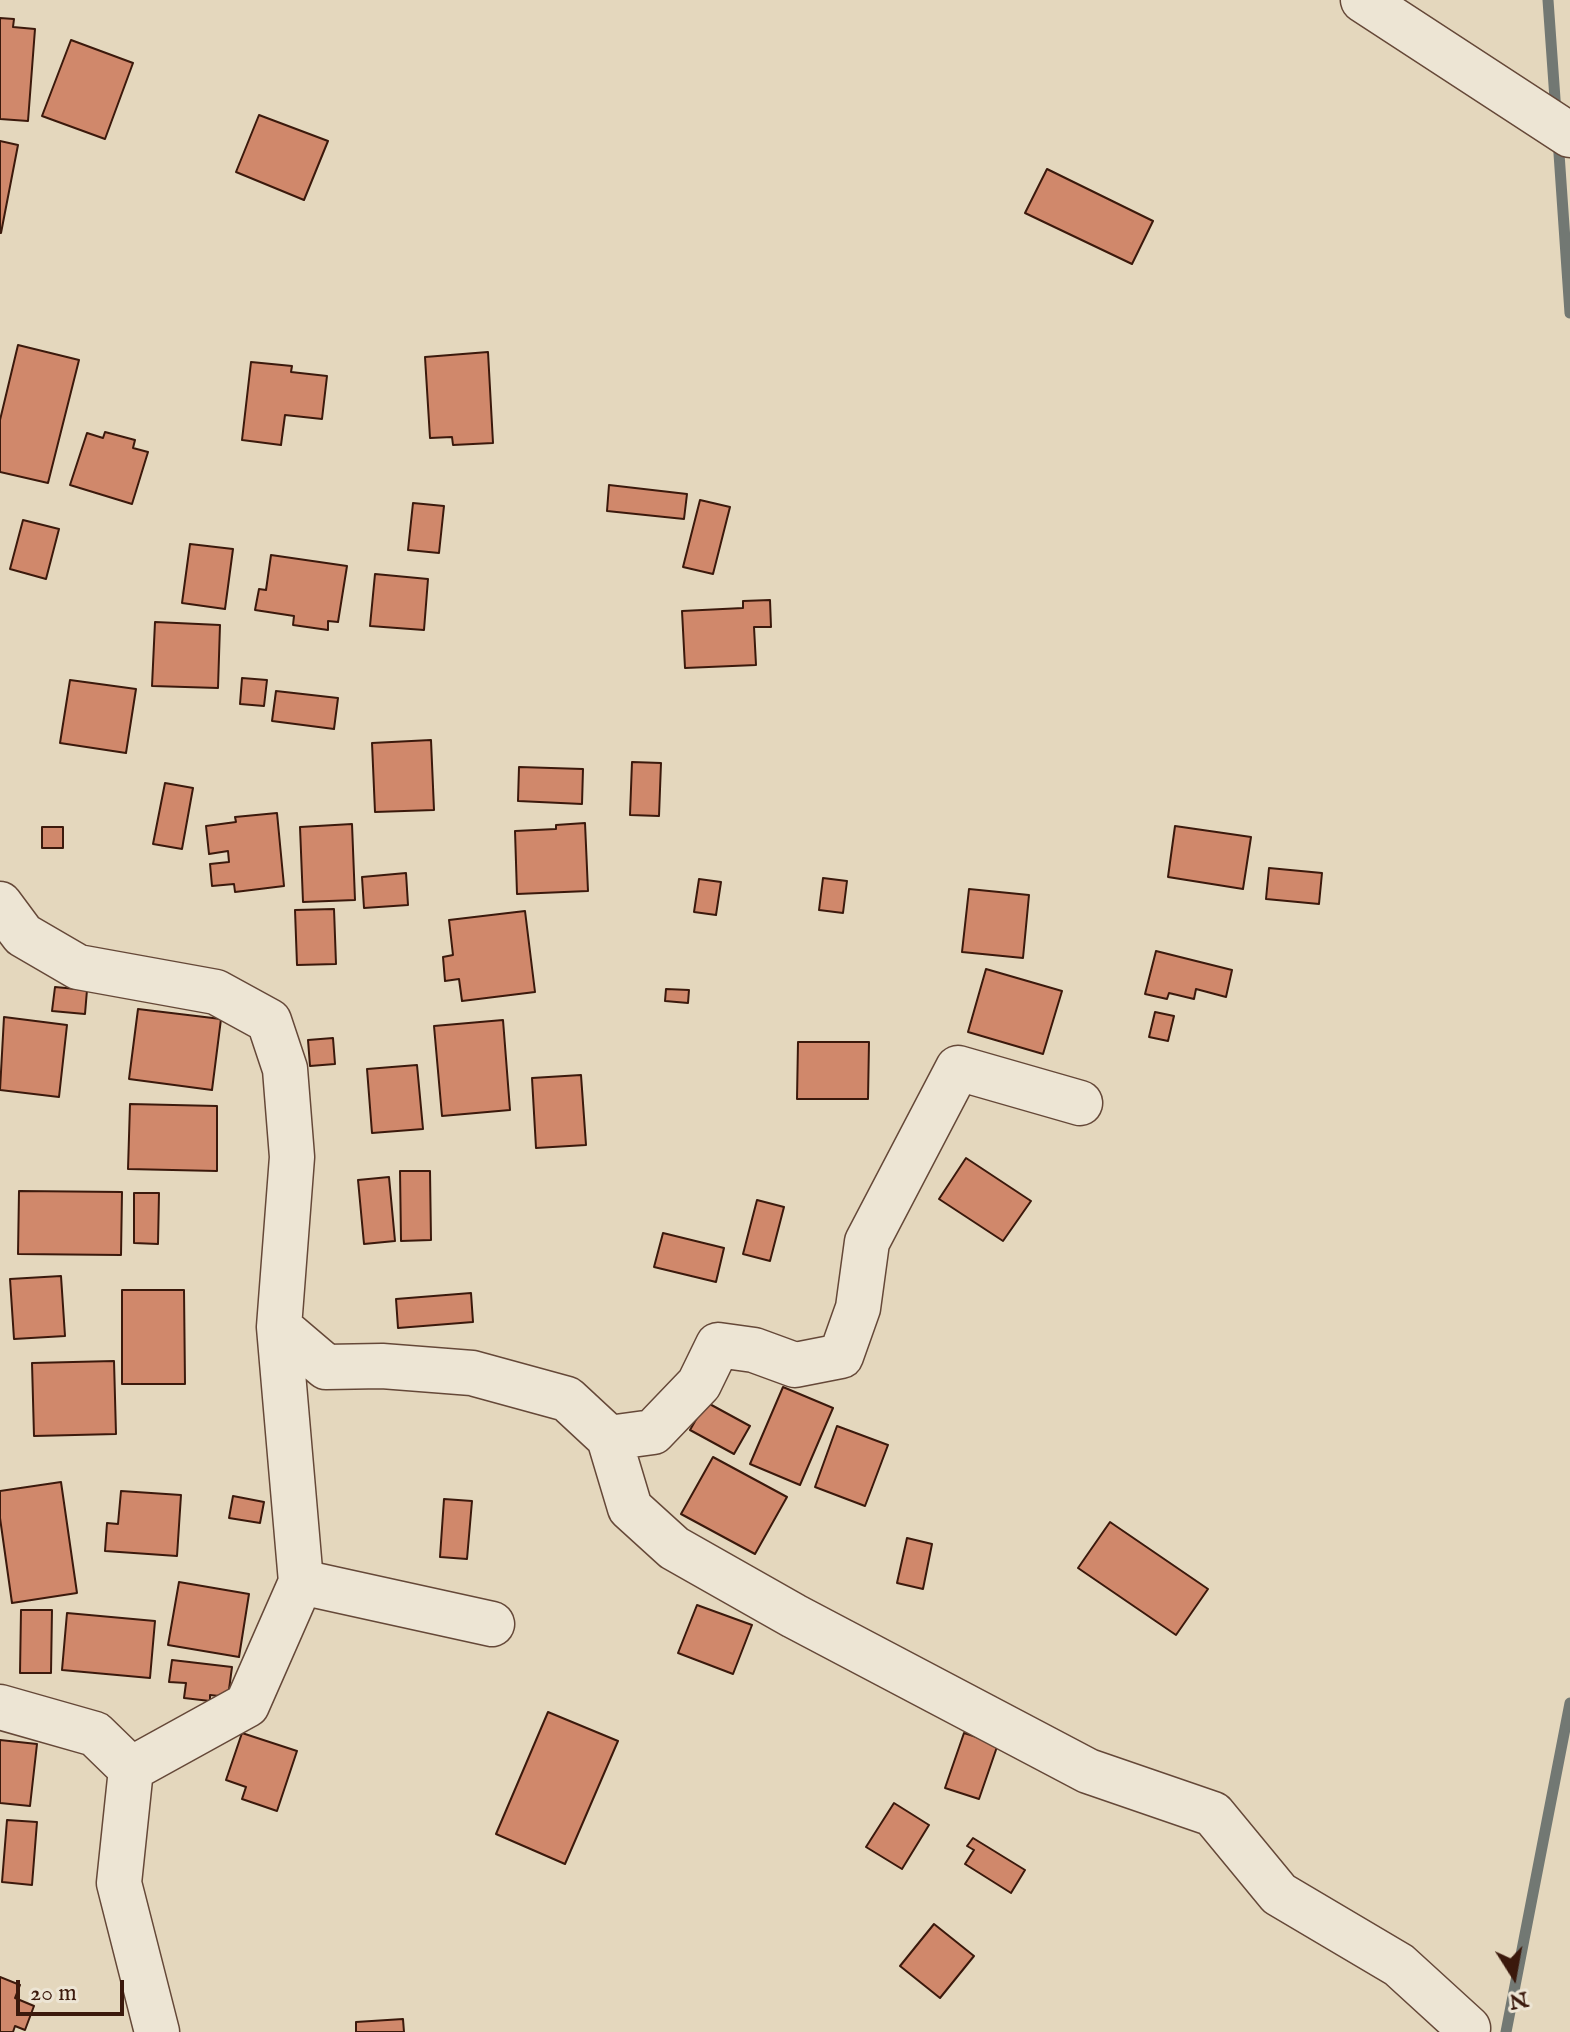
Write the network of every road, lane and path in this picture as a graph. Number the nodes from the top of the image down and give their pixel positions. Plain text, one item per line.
1 (1363, 0) edge
2 (1570, 135) edge
3 (0, 904) edge
4 (1080, 1103) dead end
5 (279, 1327) junction
6 (609, 1438) junction
7 (301, 1582) junction
8 (492, 1624) dead end
9 (0, 1707) edge
10 (131, 1769) junction
11 (157, 2032) edge
12 (1466, 2032) edge

1 - 2 street
3 - 5 street
4 - 6 street
5 - 6 street
5 - 7 street
6 - 12 street
7 - 8 street
7 - 10 street
9 - 10 street
10 - 11 street

